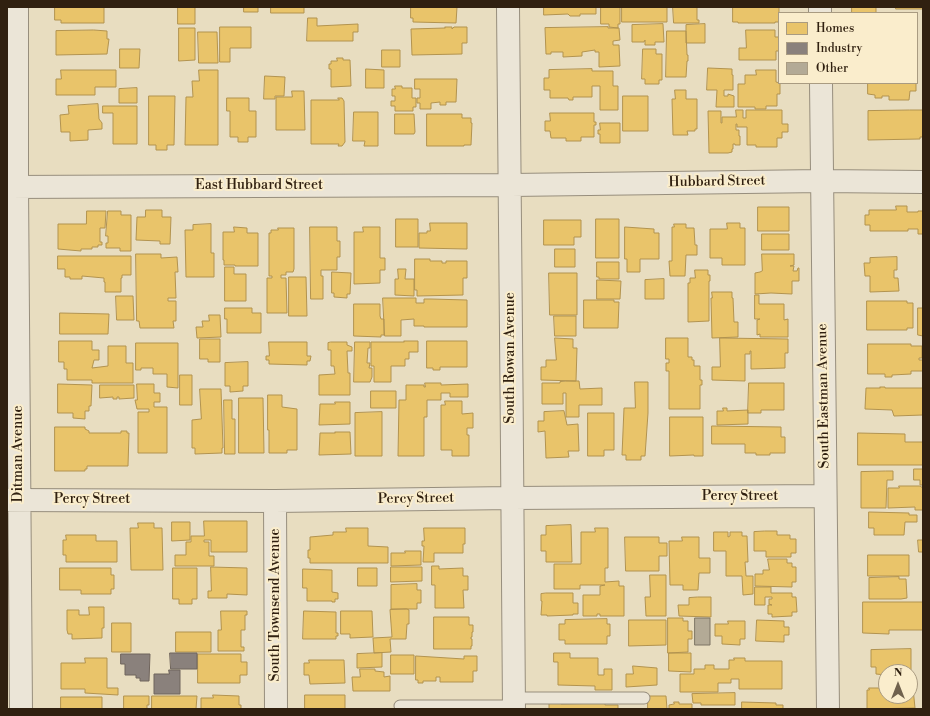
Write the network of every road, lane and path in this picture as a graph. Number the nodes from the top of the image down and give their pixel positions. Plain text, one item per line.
1 (17, 7) edge
2 (508, 7) edge
3 (821, 84) edge
4 (822, 181) junction
5 (923, 182) edge
6 (511, 185) junction
7 (12, 187) edge
8 (825, 496) junction
9 (512, 498) junction
10 (13, 500) edge
11 (275, 501) junction
12 (644, 698) dead end
13 (514, 704) edge
14 (400, 706) dead end
15 (21, 709) edge
16 (276, 709) edge
17 (828, 709) edge

1 - 7 street, Ditman Avenue
2 - 6 street, South Rowan Avenue
3 - 4 street, South Eastman Avenue
4 - 5 street, Hubbard Street
4 - 6 street, Hubbard Street
4 - 8 street, South Eastman Avenue
6 - 7 street, East Hubbard Street
6 - 9 street, South Rowan Avenue
7 - 10 street, Ditman Avenue
8 - 9 street, Percy Street
8 - 17 street, South Eastman Avenue
9 - 11 street, Percy Street
9 - 13 street, South Rowan Avenue
10 - 11 street, Percy Street
10 - 15 street, Ditman Avenue
11 - 16 street, South Townsend Avenue
12 - 13 lane
13 - 14 lane

